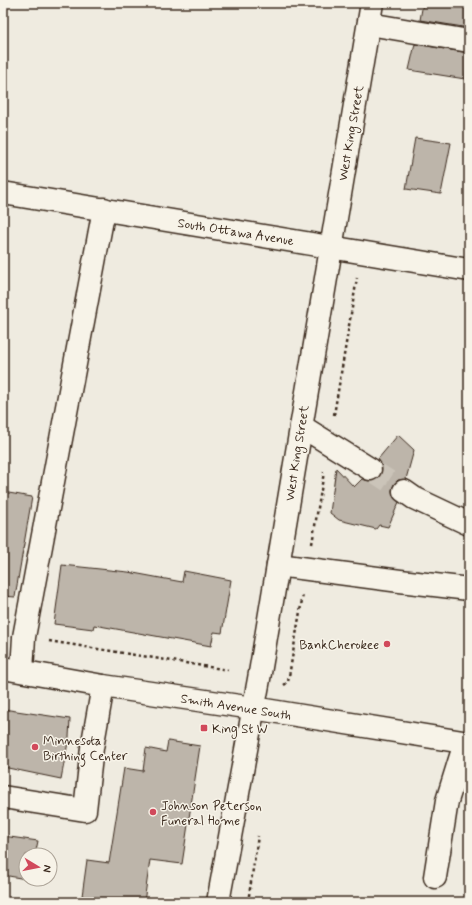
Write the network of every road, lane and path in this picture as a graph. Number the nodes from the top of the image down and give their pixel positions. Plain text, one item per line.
1 (372, 3) edge
2 (369, 24) junction
3 (469, 40) edge
4 (3, 193) edge
5 (104, 209) junction
6 (331, 247) junction
7 (469, 270) edge
8 (357, 278) dead end
9 (301, 426) junction
10 (329, 444) junction
11 (370, 469) tunnel mouth
12 (404, 491) tunnel mouth
13 (469, 524) edge
14 (278, 566) junction
15 (308, 569) junction
16 (469, 589) edge
17 (24, 637) junction
18 (12, 670) edge
19 (228, 670) dead end
20 (283, 685) dead end
21 (103, 686) junction
22 (253, 708) junction
23 (467, 743) edge
24 (3, 797) edge
25 (435, 877) dead end
26 (218, 902) edge

1 - 2 street, West King Street
2 - 3 street
2 - 6 street, West King Street
4 - 5 street, South Ottawa Avenue
5 - 6 street, South Ottawa Avenue
5 - 17 street
6 - 7 street, South Ottawa Avenue
6 - 9 street, West King Street
8 - 10 path
9 - 10 street
9 - 14 street, West King Street
10 - 11 street
10 - 15 path
12 - 13 street
14 - 15 street
14 - 22 street, West King Street
15 - 16 street
15 - 20 path
17 - 18 street
17 - 19 path
18 - 21 street, Smith Avenue South
21 - 22 street, Smith Avenue South
21 - 24 street
22 - 23 street, Smith Avenue South
22 - 26 street, West King Street
23 - 25 street

